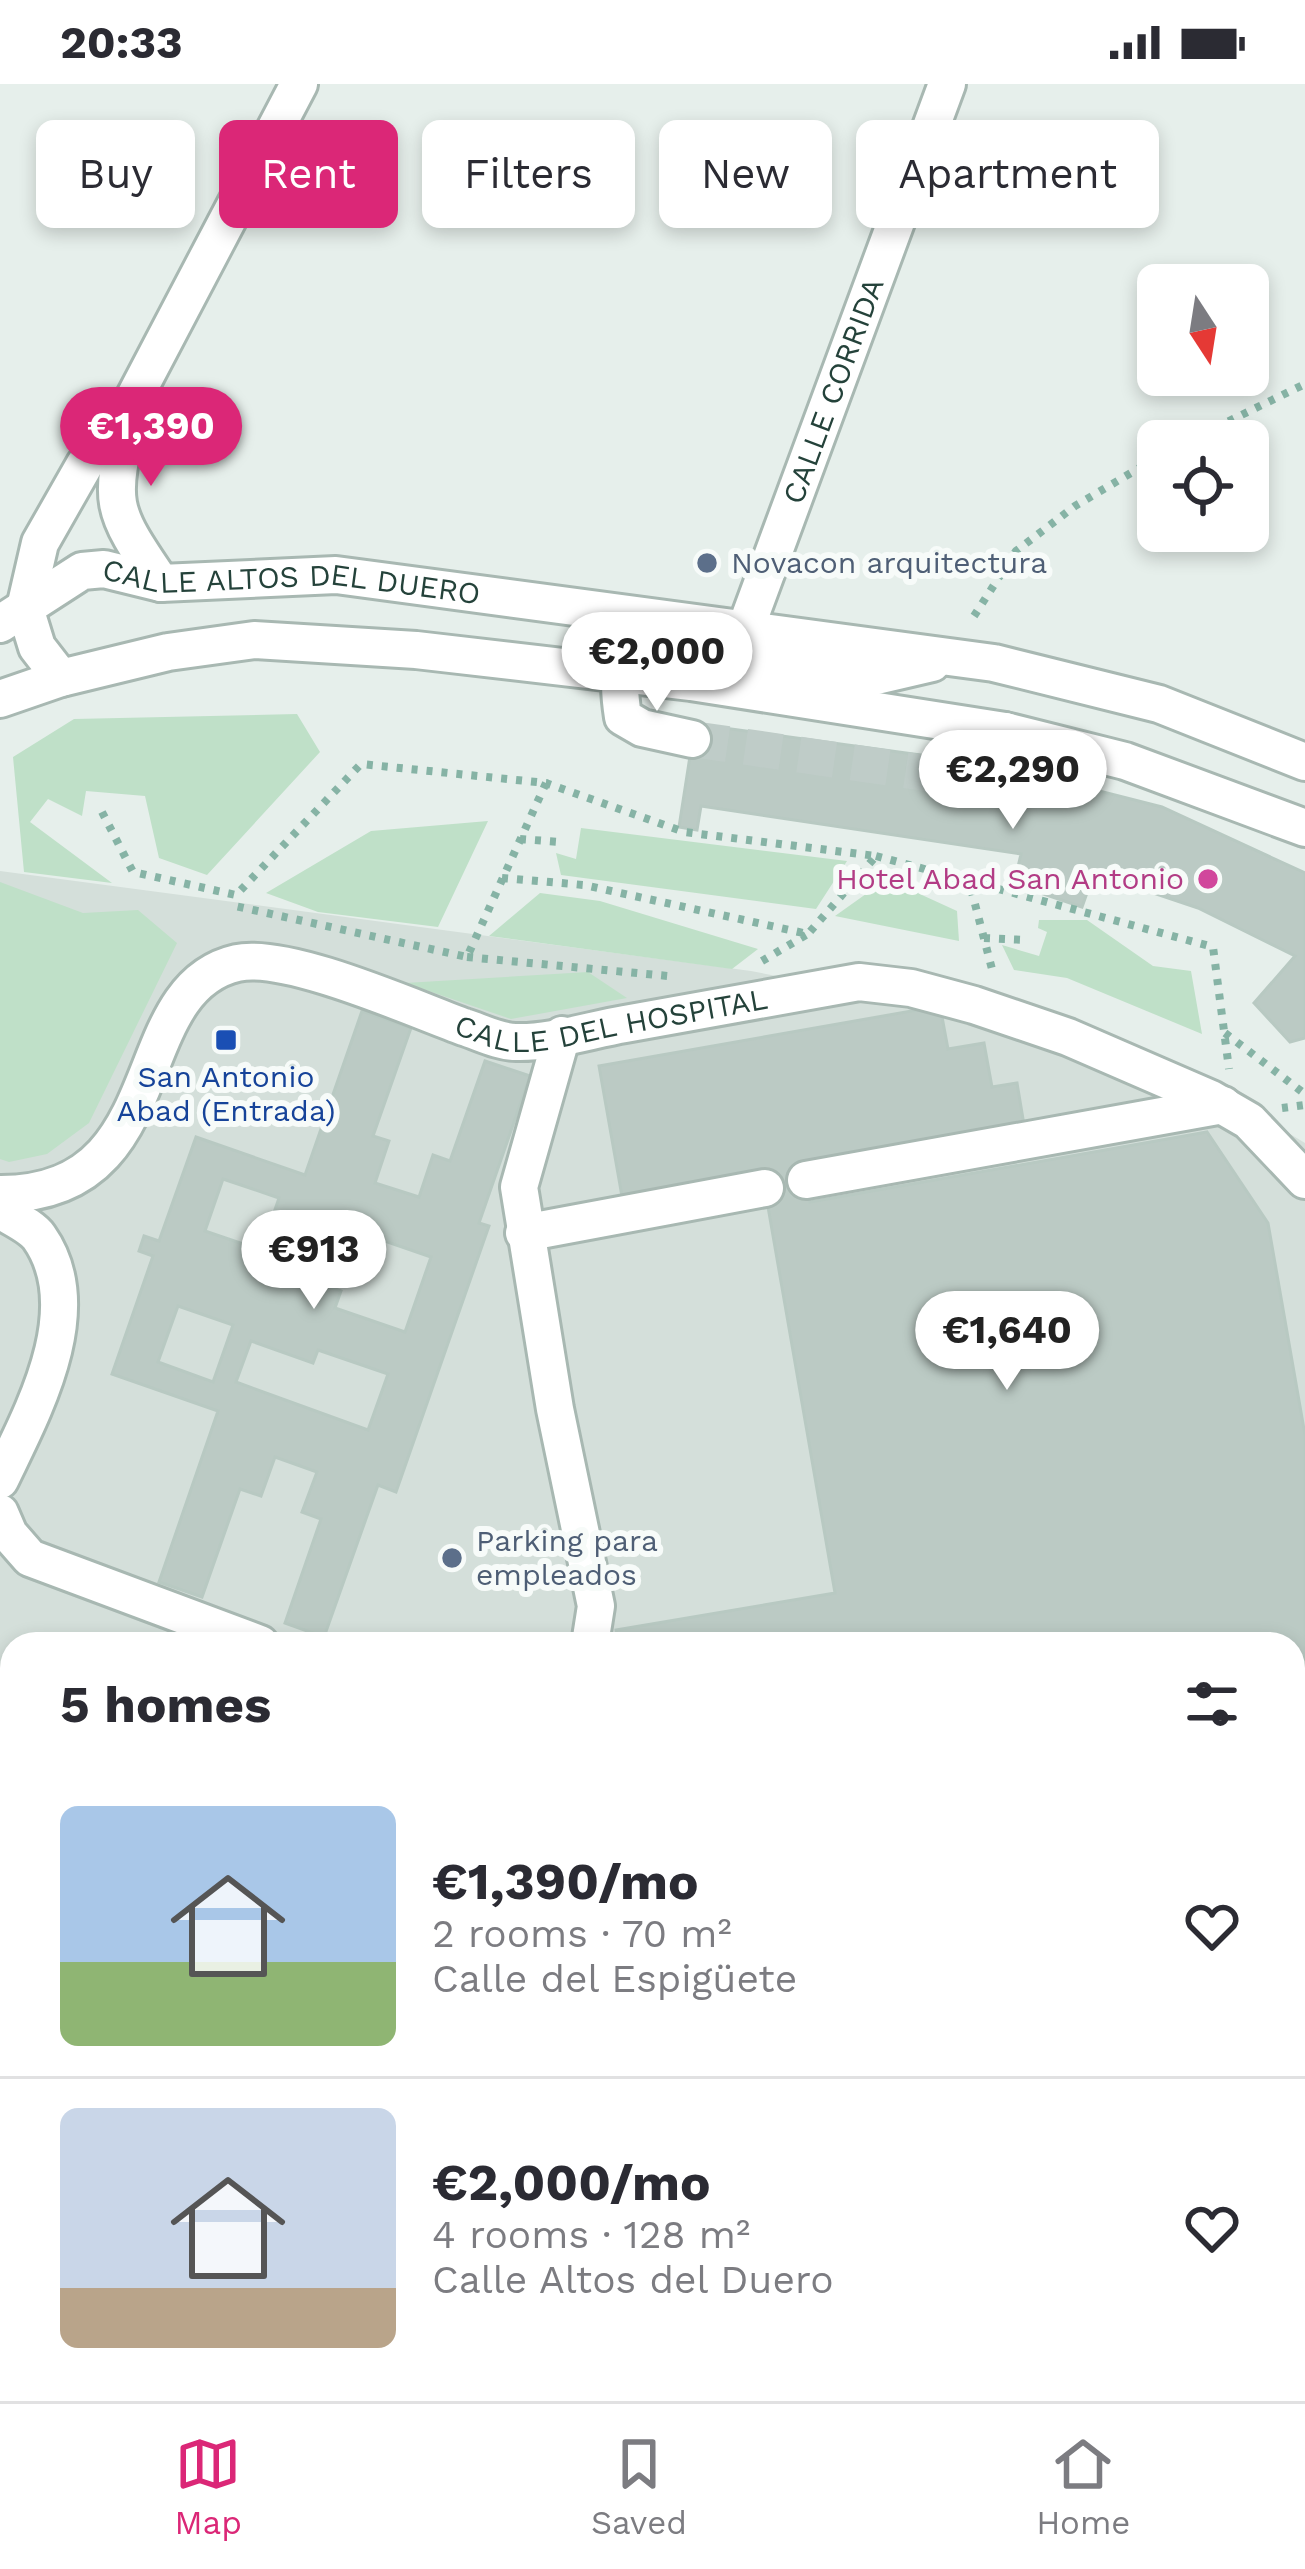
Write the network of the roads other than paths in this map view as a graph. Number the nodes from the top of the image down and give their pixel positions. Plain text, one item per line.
1 (299, 84) edge
2 (947, 84) edge
3 (133, 400) junction
4 (161, 583) junction
5 (12, 616) edge
6 (745, 630) junction
7 (956, 658) junction
8 (621, 674) junction
9 (61, 678) junction
10 (0, 699) edge
11 (1005, 731) junction
12 (692, 739) tunnel mouth
13 (1305, 762) edge
14 (982, 764) dead end
15 (1305, 828) edge
16 (562, 1035) junction
17 (1226, 1090) junction
18 (806, 1180) dead end
19 (1305, 1180) edge
20 (765, 1188) dead end
21 (0, 1194) edge
22 (0, 1210) edge
23 (524, 1233) junction
24 (0, 1480) edge
25 (0, 1513) edge
26 (228, 1632) edge
27 (592, 1632) edge

1 - 3 street
2 - 6 street, CALLE CORRIDA
3 - 4 street
3 - 5 street
4 - 5 street, CALLE ALTOS DEL DUERO
4 - 6 street, CALLE ALTOS DEL DUERO
5 - 9 street
6 - 7 street, CALLE ALTOS DEL DUERO
7 - 8 street, CALLE ALTOS DEL DUERO
7 - 13 street, CALLE ALTOS DEL DUERO
8 - 9 street, CALLE ALTOS DEL DUERO
8 - 11 street, CALLE ALTOS DEL DUERO
8 - 12 street
9 - 10 street, CALLE ALTOS DEL DUERO
11 - 14 street
11 - 15 street, CALLE ALTOS DEL DUERO
16 - 17 street, CALLE DEL HOSPITAL
16 - 21 street, CALLE DEL HOSPITAL
16 - 23 street
17 - 18 street
17 - 19 street, CALLE DEL HOSPITAL
20 - 23 street
22 - 24 street
23 - 27 street
25 - 26 street

